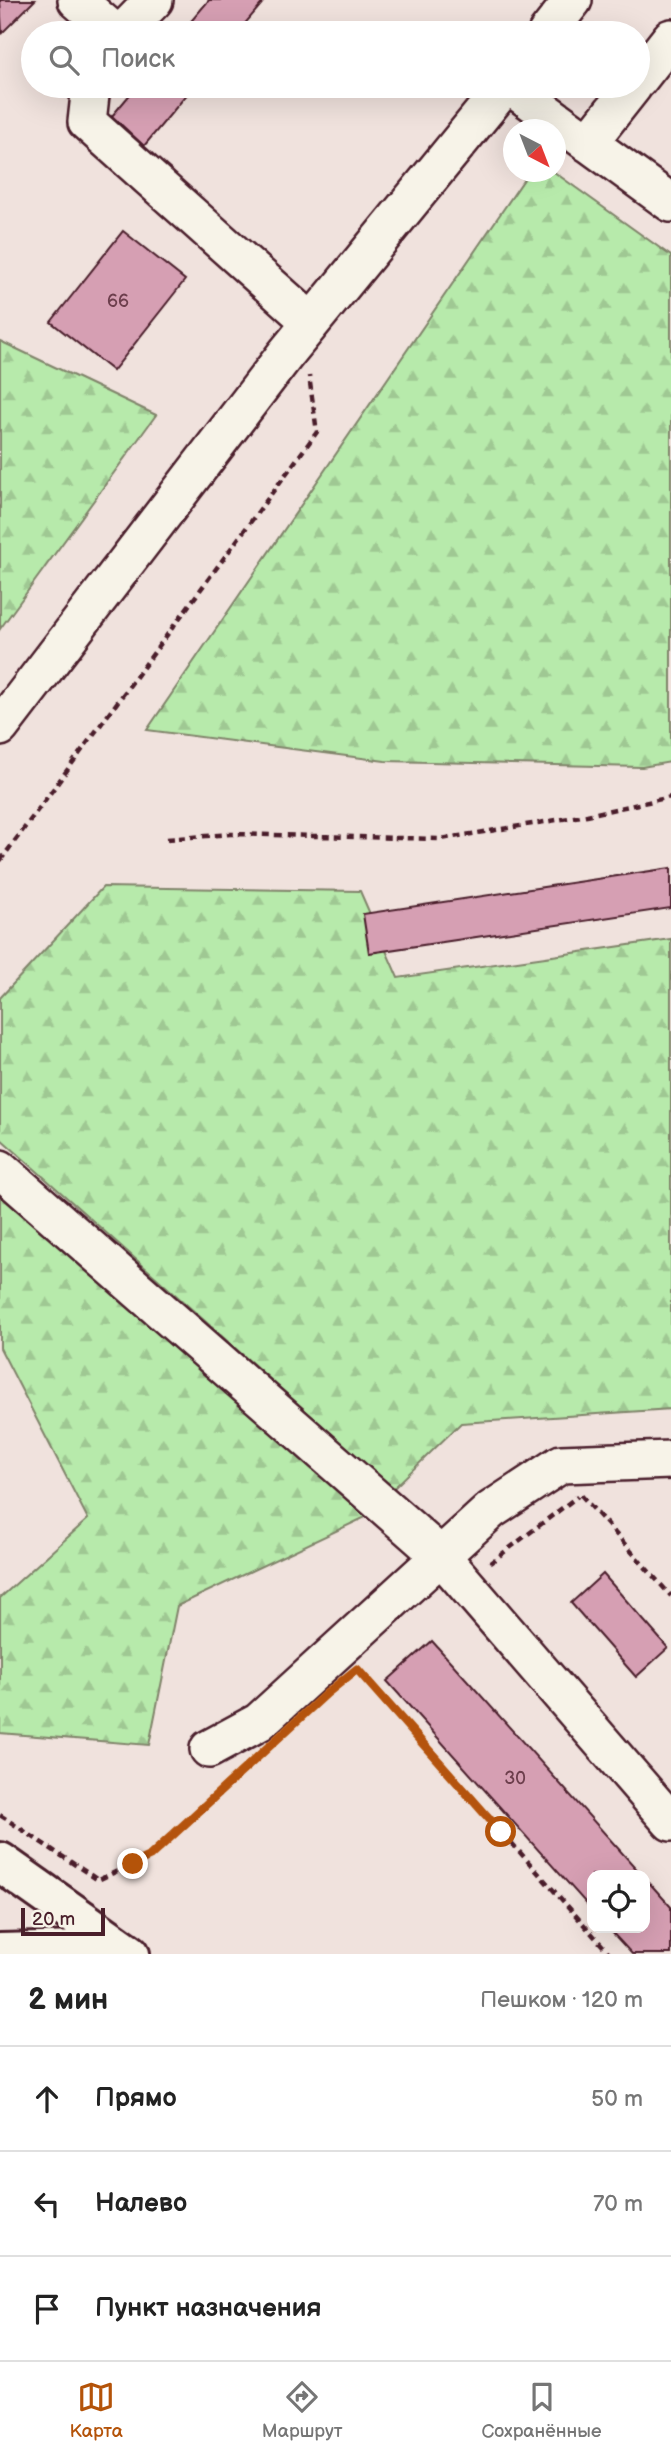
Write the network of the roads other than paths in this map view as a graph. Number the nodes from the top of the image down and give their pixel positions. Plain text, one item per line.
1 (77, 0) edge
2 (154, 0) edge
3 (573, 0) edge
4 (101, 21) edge
5 (134, 21) edge
6 (556, 21) edge
7 (671, 37) edge
8 (650, 64) edge
9 (90, 98) edge
10 (498, 98) edge
11 (525, 98) edge
12 (624, 98) edge
13 (588, 143) junction
14 (671, 203) edge
15 (311, 322) junction
16 (0, 727) edge
17 (0, 1169) edge
18 (671, 1460) edge
19 (441, 1556) junction
20 (209, 1749) dead end
21 (671, 1822) edge
22 (0, 1863) edge
23 (126, 1952) edge
24 (0, 1954) edge

1 - 4 street
2 - 5 street
3 - 6 street
7 - 8 street
9 - 15 street
10 - 15 street
11 - 13 street
12 - 13 street
13 - 14 street
15 - 16 street
17 - 19 street
18 - 19 street
19 - 20 street
19 - 21 street
22 - 23 main road
23 - 24 main road

